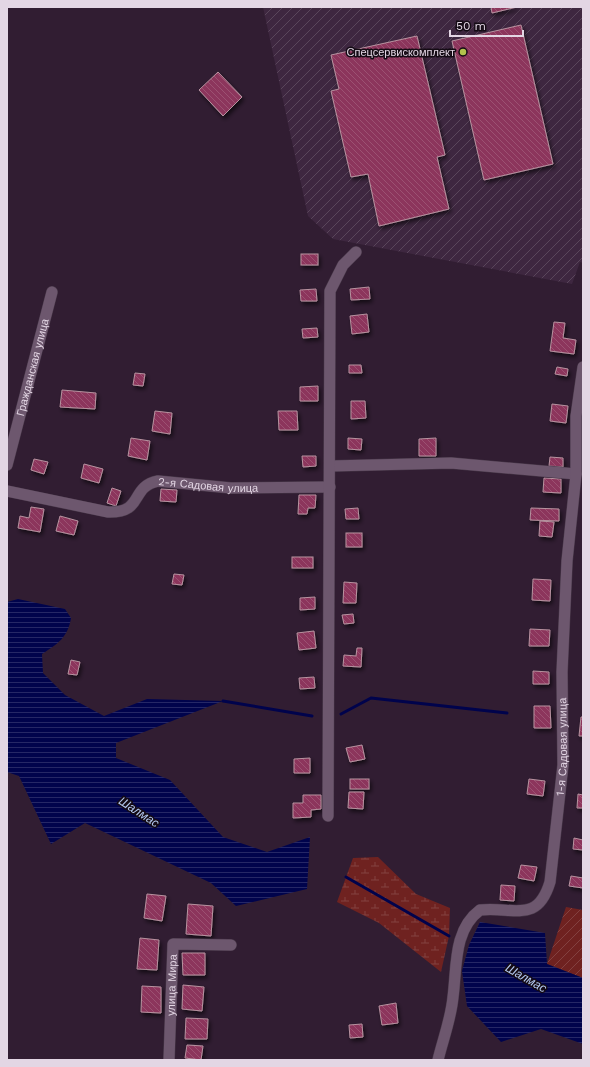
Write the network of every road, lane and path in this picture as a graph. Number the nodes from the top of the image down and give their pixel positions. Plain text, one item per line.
1 (356, 252) dead end
2 (52, 292) dead end
3 (583, 367) edge
4 (7, 465) edge
5 (331, 466) junction
6 (576, 474) junction
7 (330, 487) junction
8 (7, 491) edge
9 (328, 816) dead end
10 (230, 945) dead end
11 (169, 1060) edge
12 (438, 1060) edge

1 - 5 street
2 - 4 street, Гражданская улица
3 - 6 street, 1-я Садовая улица
5 - 6 street
5 - 7 street
6 - 12 street, 1-я Садовая улица
7 - 8 street, 2-я Садовая улица
7 - 9 street
10 - 11 street, улица Мира

